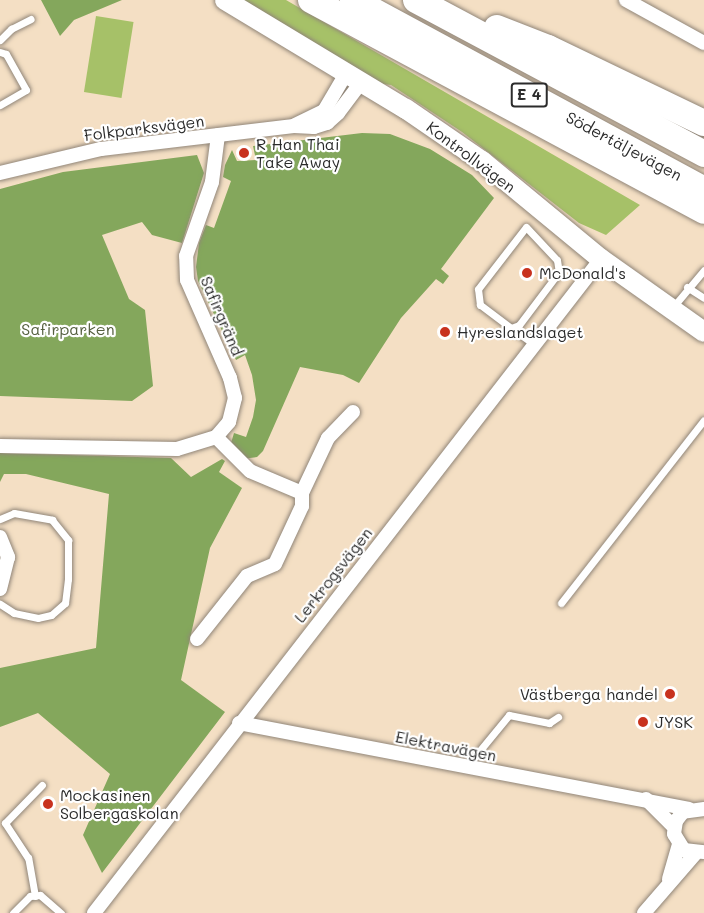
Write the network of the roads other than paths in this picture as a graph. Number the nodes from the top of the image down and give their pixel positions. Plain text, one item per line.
1 (225, 0) edge
2 (311, 0) edge
3 (353, 0) edge
4 (416, 0) edge
5 (422, 0) edge
6 (626, 0) edge
7 (31, 18) dead end
8 (0, 40) edge
9 (704, 43) edge
10 (0, 52) edge
11 (427, 63) junction
12 (354, 77) junction
13 (0, 105) edge
14 (704, 123) edge
15 (218, 135) junction
16 (704, 154) edge
17 (0, 172) edge
18 (704, 190) edge
19 (704, 210) edge
20 (704, 228) edge
21 (601, 259) junction
22 (704, 270) edge
23 (687, 287) junction
24 (704, 298) edge
25 (672, 308) junction
26 (511, 328) junction
27 (704, 332) edge
28 (534, 344) junction
29 (353, 412) dead end
30 (704, 420) edge
31 (216, 437) junction
32 (0, 446) edge
33 (302, 493) junction
34 (0, 519) edge
35 (0, 537) edge
36 (0, 589) edge
37 (561, 603) dead end
38 (0, 604) edge
39 (197, 639) dead end
40 (558, 717) dead end
41 (239, 723) junction
42 (466, 767) junction
43 (42, 785) dead end
44 (646, 799) junction
45 (698, 806) edge
46 (674, 827) junction
47 (679, 845) junction
48 (702, 853) edge
49 (668, 881) junction
50 (35, 896) junction
51 (13, 913) edge
52 (61, 913) edge
53 (94, 913) edge
54 (644, 913) edge

1 - 12 street, Kontrollvägen
2 - 11 highway
3 - 18 highway, Södertäljevägen / E 4
4 - 16 highway, Södertäljevägen / E 4
5 - 14 highway
6 - 9 street
7 - 8 lane
10 - 13 lane
11 - 19 highway
11 - 20 highway
12 - 15 street, Folkparksvägen
12 - 21 street, Kontrollvägen
15 - 17 street, Folkparksvägen
15 - 31 street, Safirgränd
21 - 25 street, Kontrollvägen
21 - 28 street, Lerkrogsvägen
22 - 23 lane
23 - 24 lane
23 - 25 lane
25 - 27 street, Kontrollvägen
26 - 26 lane
26 - 28 lane
28 - 41 street, Lerkrogsvägen
29 - 33 street
30 - 37 lane
31 - 32 street
31 - 33 street
33 - 39 street
34 - 38 lane
35 - 36 street
40 - 42 lane
41 - 42 street, Elektravägen
41 - 53 street, Lerkrogsvägen
42 - 44 street, Elektravägen
43 - 50 lane
44 - 45 street, Elektravägen
44 - 46 street
45 - 46 street
46 - 47 street
47 - 48 street
47 - 49 street
48 - 49 street
49 - 54 street
50 - 51 lane
50 - 52 lane

